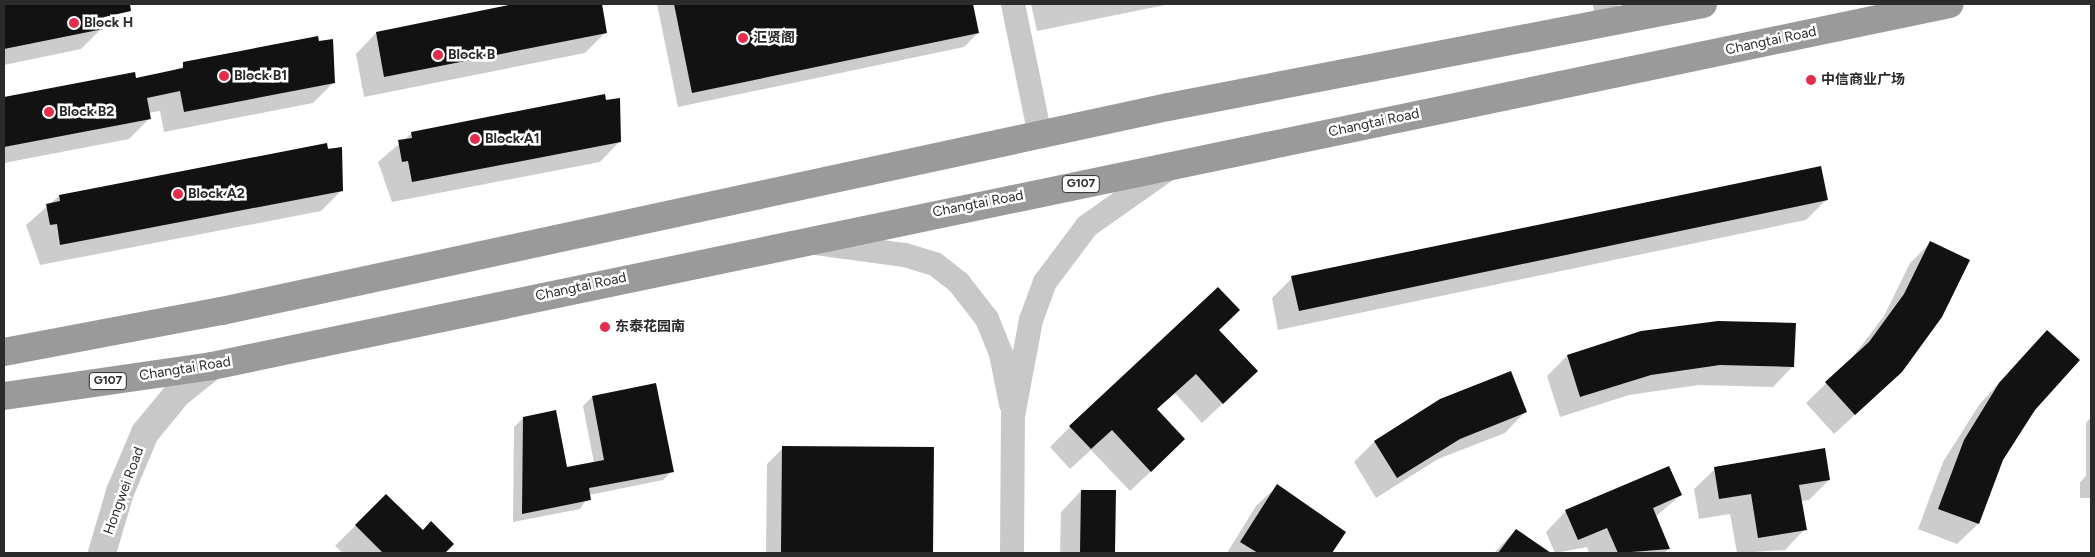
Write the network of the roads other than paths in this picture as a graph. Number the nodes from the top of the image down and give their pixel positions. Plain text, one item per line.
1 (1013, 4) edge
2 (1704, 4) edge
3 (1950, 4) edge
4 (1619, 12) edge
5 (1040, 135) junction
6 (1175, 165) junction
7 (797, 241) junction
8 (4, 352) edge
9 (212, 366) junction
10 (4, 396) edge
11 (1013, 416) junction
12 (102, 553) edge
13 (1012, 553) edge

1 - 5 street
2 - 4 highway
3 - 6 highway, Changtai Road / G107
4 - 5 highway
5 - 8 highway
6 - 7 highway, Changtai Road / G107
6 - 11 street
7 - 9 highway, Changtai Road / G107
7 - 11 street
9 - 10 highway, Changtai Road / G107
9 - 12 street, Hongwei Road
11 - 13 street

